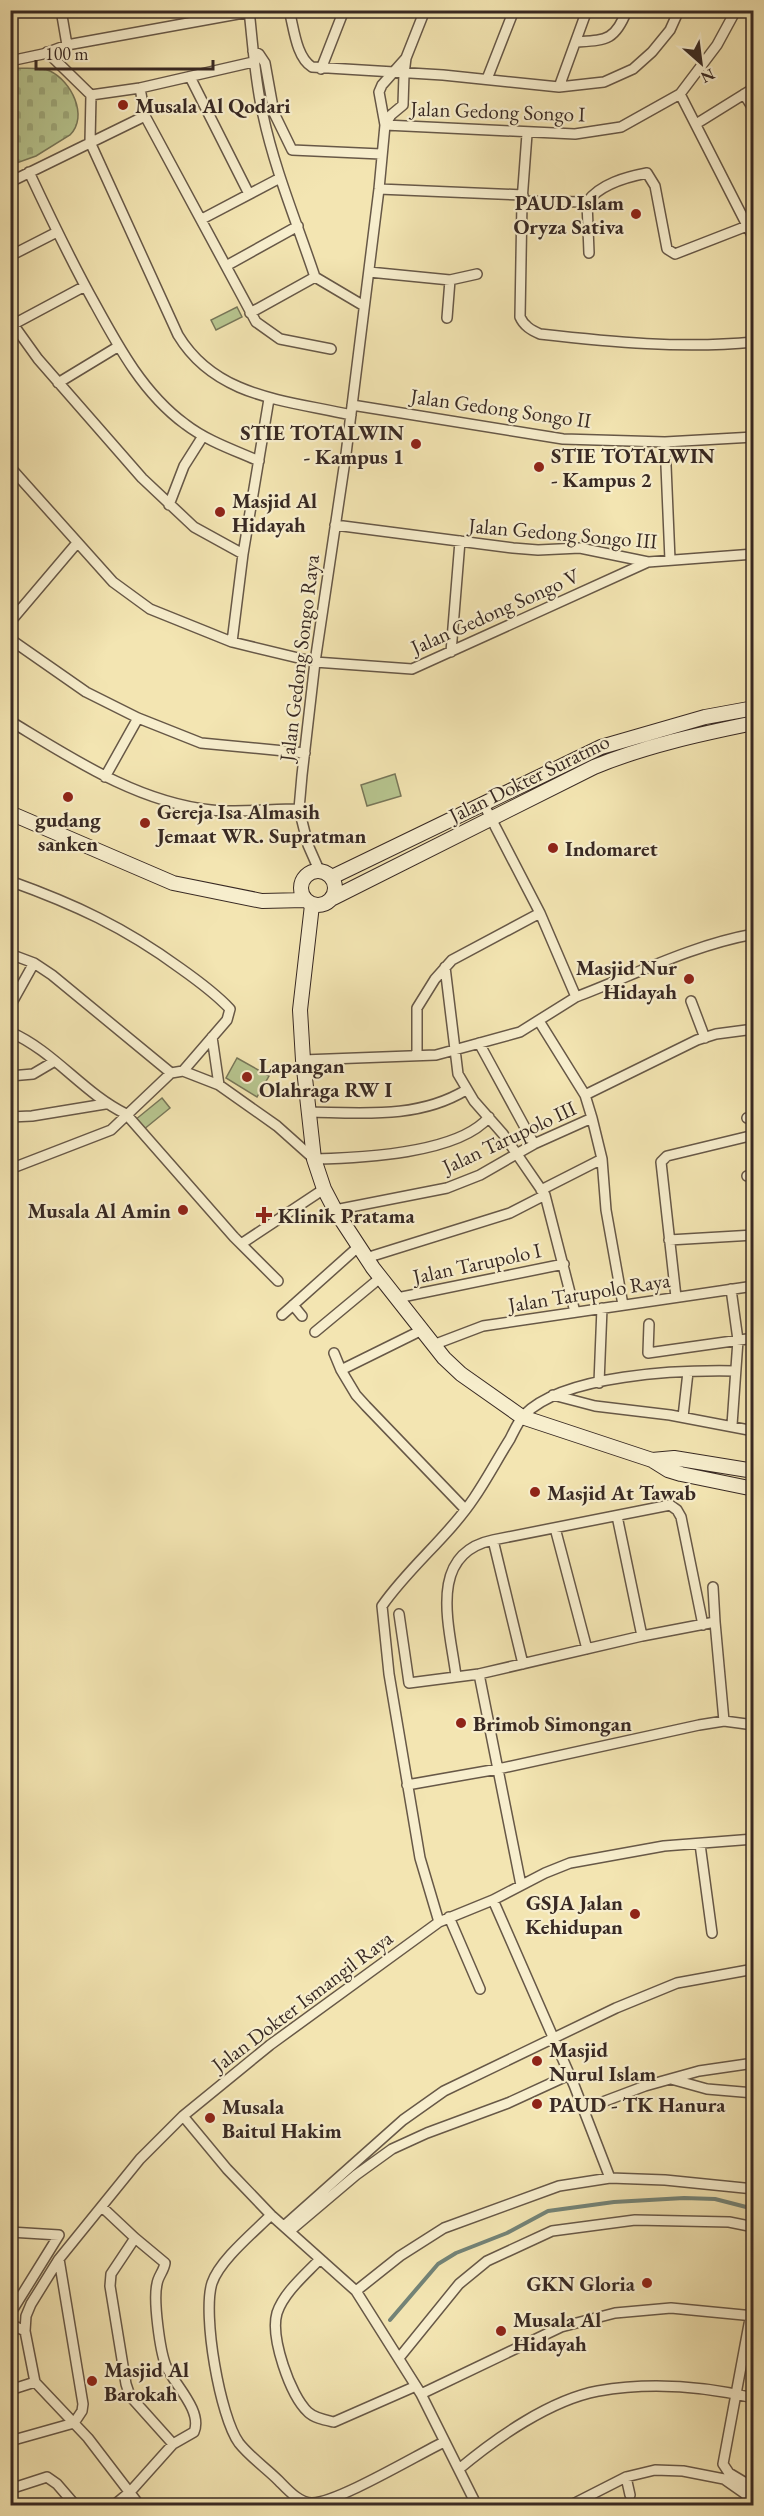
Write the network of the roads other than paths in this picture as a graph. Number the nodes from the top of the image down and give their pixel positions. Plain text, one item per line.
1 (61, 10) edge
2 (289, 10) edge
3 (344, 10) edge
4 (425, 10) edge
5 (514, 10) edge
6 (587, 10) edge
7 (627, 10) edge
8 (679, 10) edge
9 (736, 10) edge
10 (249, 11) edge
11 (576, 42) junction
12 (67, 45) junction
13 (253, 51) junction
14 (47, 52) junction
15 (10, 62) edge
16 (253, 63) junction
17 (321, 69) junction
18 (399, 73) junction
19 (190, 77) junction
20 (487, 79) junction
21 (559, 87) junction
22 (140, 88) junction
23 (753, 88) edge
24 (680, 94) junction
25 (744, 94) junction
26 (91, 95) junction
27 (753, 110) edge
28 (145, 116) junction
29 (696, 123) junction
30 (385, 125) junction
31 (527, 134) junction
32 (90, 142) junction
33 (381, 154) junction
34 (29, 172) junction
35 (280, 178) junction
36 (10, 182) edge
37 (379, 189) junction
38 (249, 194) junction
39 (523, 198) junction
40 (587, 202) junction
41 (202, 219) junction
42 (298, 226) junction
43 (747, 226) junction
44 (57, 232) junction
45 (753, 239) edge
46 (589, 254) dead end
47 (10, 256) edge
48 (226, 266) junction
49 (369, 272) junction
50 (477, 274) dead end
51 (315, 277) junction
52 (450, 280) junction
53 (85, 286) junction
54 (364, 306) junction
55 (250, 313) junction
56 (447, 318) dead end
57 (12, 322) edge
58 (753, 342) edge
59 (119, 346) junction
60 (331, 349) dead end
61 (58, 383) junction
62 (269, 399) junction
63 (352, 410) junction
64 (203, 436) junction
65 (753, 437) edge
66 (665, 442) junction
67 (259, 461) junction
68 (10, 467) edge
69 (169, 505) junction
70 (335, 525) junction
71 (460, 541) junction
72 (77, 543) junction
73 (243, 554) junction
74 (753, 554) edge
75 (670, 560) junction
76 (648, 562) junction
77 (10, 622) edge
78 (10, 639) edge
79 (232, 642) junction
80 (451, 652) junction
81 (315, 662) junction
82 (753, 708) edge
83 (138, 718) junction
84 (10, 721) edge
85 (753, 723) edge
86 (616, 741) junction
87 (305, 753) junction
88 (621, 756) junction
89 (105, 777) junction
90 (483, 803) junction
91 (299, 809) junction
92 (10, 813) edge
93 (492, 818) junction
94 (325, 874) junction
95 (10, 881) edge
96 (333, 898) junction
97 (309, 903) junction
98 (540, 913) junction
99 (753, 934) edge
100 (10, 954) edge
101 (34, 963) junction
102 (445, 967) junction
103 (576, 998) junction
104 (691, 1001) dead end
105 (10, 1006) edge
106 (539, 1021) junction
107 (753, 1029) edge
108 (11, 1034) edge
109 (212, 1037) junction
110 (705, 1038) junction
111 (479, 1043) junction
112 (456, 1050) junction
113 (417, 1055) junction
114 (303, 1060) junction
115 (55, 1061) junction
116 (183, 1071) junction
117 (171, 1073) junction
118 (10, 1076) edge
119 (219, 1085) junction
120 (466, 1090) junction
121 (585, 1095) junction
122 (105, 1104) junction
123 (309, 1112) junction
124 (126, 1114) junction
125 (10, 1117) edge
126 (489, 1118) junction
127 (592, 1118) junction
128 (753, 1135) edge
129 (534, 1144) junction
130 (516, 1153) junction
131 (314, 1159) junction
132 (602, 1159) junction
133 (10, 1169) edge
134 (324, 1189) junction
135 (543, 1193) junction
136 (335, 1210) junction
137 (753, 1235) edge
138 (669, 1240) junction
139 (241, 1244) junction
140 (362, 1252) junction
141 (564, 1264) junction
142 (380, 1278) junction
143 (278, 1281) dead end
144 (753, 1286) edge
145 (731, 1289) junction
146 (676, 1297) junction
147 (397, 1298) junction
148 (293, 1305) junction
149 (623, 1305) junction
150 (602, 1308) junction
151 (575, 1312) junction
152 (282, 1315) dead end
153 (302, 1316) dead end
154 (650, 1324) dead end
155 (422, 1330) junction
156 (315, 1332) dead end
157 (753, 1338) edge
158 (738, 1340) junction
159 (433, 1345) junction
160 (334, 1353) dead end
161 (341, 1370) junction
162 (735, 1371) junction
163 (688, 1372) junction
164 (599, 1383) junction
165 (553, 1395) junction
166 (522, 1417) junction
167 (683, 1417) junction
168 (732, 1425) junction
169 (753, 1431) edge
170 (652, 1460) junction
171 (753, 1471) edge
172 (681, 1474) junction
173 (753, 1489) edge
174 (753, 1494) edge
175 (465, 1509) junction
176 (617, 1516) junction
177 (555, 1528) junction
178 (493, 1540) junction
179 (713, 1587) dead end
180 (399, 1614) dead end
181 (715, 1622) junction
182 (703, 1625) junction
183 (642, 1636) junction
184 (586, 1649) junction
185 (523, 1664) junction
186 (479, 1674) junction
187 (456, 1676) junction
188 (409, 1683) junction
189 (392, 1685) junction
190 (724, 1721) junction
191 (753, 1725) edge
192 (498, 1769) junction
193 (407, 1785) junction
194 (753, 1839) edge
195 (700, 1845) junction
196 (521, 1885) junction
197 (493, 1900) junction
198 (449, 1917) junction
199 (439, 1922) junction
200 (712, 1933) dead end
201 (753, 1969) edge
202 (480, 1989) dead end
203 (554, 2039) junction
204 (753, 2063) edge
205 (569, 2075) junction
206 (671, 2079) junction
207 (753, 2093) edge
208 (584, 2109) junction
209 (183, 2116) junction
210 (610, 2178) junction
211 (753, 2189) edge
212 (102, 2207) junction
213 (271, 2214) junction
214 (753, 2227) edge
215 (288, 2228) junction
216 (10, 2232) edge
217 (135, 2238) junction
218 (60, 2259) junction
219 (321, 2259) junction
220 (356, 2291) junction
221 (753, 2296) edge
222 (10, 2314) edge
223 (752, 2316) edge
224 (10, 2324) edge
225 (25, 2331) junction
226 (399, 2358) junction
227 (34, 2382) junction
228 (10, 2390) edge
229 (418, 2390) junction
230 (736, 2394) junction
231 (753, 2398) edge
232 (74, 2423) junction
233 (10, 2441) edge
234 (444, 2442) junction
235 (173, 2444) junction
236 (459, 2469) junction
237 (626, 2477) junction
238 (10, 2489) edge
239 (130, 2492) junction
240 (630, 2495) dead end
241 (750, 2498) edge
242 (76, 2505) edge
243 (113, 2505) edge
244 (140, 2505) edge
245 (477, 2505) edge
246 (569, 2505) edge

1 - 12 street
2 - 17 street
3 - 17 street
4 - 18 street
5 - 20 street
6 - 11 street
7 - 11 street
8 - 21 street
9 - 24 street, Jalan Gedong Songo I
10 - 12 street
10 - 13 street
11 - 21 street
12 - 14 street
13 - 16 street
13 - 33 street
14 - 15 street
14 - 26 street
16 - 19 street
16 - 35 street
17 - 18 street
18 - 20 street
18 - 30 street
18 - 30 street
19 - 22 street
19 - 38 street
20 - 21 street
22 - 26 street
22 - 28 street
23 - 25 street
24 - 29 street
24 - 31 street, Jalan Gedong Songo I
25 - 27 street
25 - 29 street
26 - 32 street
28 - 32 street
28 - 41 street
29 - 43 street
30 - 31 street, Jalan Gedong Songo I
30 - 33 street, Jalan Gedong Songo Raya
31 - 39 street
32 - 34 street
32 - 62 street, Jalan Gedong Songo II
33 - 37 street, Jalan Gedong Songo Raya
34 - 36 street
34 - 44 street
35 - 38 street
35 - 42 street
37 - 39 street
37 - 49 street, Jalan Gedong Songo Raya
38 - 41 street
39 - 40 street
39 - 58 street
40 - 43 street
40 - 46 street
41 - 48 street
42 - 48 street
42 - 51 street
43 - 45 street
44 - 47 street
44 - 53 street
48 - 55 street
49 - 52 street
49 - 54 street, Jalan Gedong Songo Raya
50 - 52 street
51 - 54 street
51 - 55 street
52 - 56 street
53 - 57 street
53 - 59 street
54 - 63 street, Jalan Gedong Songo Raya
55 - 60 street
57 - 61 street
59 - 61 street
59 - 64 street
61 - 69 street
62 - 63 street, Jalan Gedong Songo II
62 - 67 street
63 - 66 street, Jalan Gedong Songo II
63 - 70 street, Jalan Gedong Songo Raya
64 - 67 street
64 - 69 street
65 - 66 street, Jalan Gedong Songo II
66 - 75 street
67 - 73 street
68 - 72 street, Jalan Gedong Songo V
69 - 73 street
70 - 71 street, Jalan Gedong Songo III
70 - 81 street, Jalan Gedong Songo Raya
71 - 76 street, Jalan Gedong Songo III
71 - 80 street
72 - 77 street
72 - 79 street, Jalan Gedong Songo V
73 - 79 street
74 - 75 street, Jalan Gedong Songo III
75 - 76 street, Jalan Gedong Songo III
76 - 80 street, Jalan Gedong Songo V
78 - 83 street
79 - 81 street, Jalan Gedong Songo V
80 - 81 street, Jalan Gedong Songo V
81 - 87 street, Jalan Gedong Songo Raya
82 - 86 main road, Jalan Dokter Suratmo
83 - 87 street
83 - 89 street
84 - 89 street
85 - 88 main road, Jalan Dokter Suratmo
86 - 88 main road
86 - 90 main road, Jalan Dokter Suratmo
87 - 91 street, Jalan Gedong Songo Raya
88 - 93 main road, Jalan Dokter Suratmo
89 - 91 street
90 - 93 street
90 - 94 main road, Jalan Dokter Suratmo
91 - 94 street, Jalan Gedong Songo Raya
92 - 97 main road
93 - 96 main road, Jalan Dokter Suratmo
93 - 98 street
94 - 96 main road
94 - 97 main road
95 - 109 street
96 - 97 main road
97 - 114 main road
98 - 102 street
98 - 103 street
99 - 103 street
100 - 101 street
101 - 105 street
101 - 117 street
102 - 112 street
102 - 113 street
103 - 106 street
104 - 110 street
106 - 111 street
106 - 121 street
107 - 110 street
108 - 115 street
109 - 116 street
109 - 119 street
110 - 121 street
111 - 112 street
111 - 129 street
112 - 113 street
112 - 120 street
113 - 114 street
114 - 123 main road
115 - 118 street
115 - 122 street
116 - 117 street
116 - 119 street
117 - 124 street
119 - 131 street
120 - 123 street
120 - 126 street
121 - 127 street
122 - 124 street
122 - 125 street
123 - 131 main road
124 - 133 street
124 - 139 street
126 - 130 street
126 - 131 street
127 - 129 street, Jalan Tarupolo III
127 - 132 street
128 - 138 street
129 - 130 street, Jalan Tarupolo III
130 - 135 street
130 - 136 street, Jalan Tarupolo III
131 - 134 main road
132 - 135 street
132 - 149 street
134 - 136 main road
134 - 139 street
135 - 140 street
135 - 141 street
136 - 140 main road
137 - 138 street
138 - 146 street
139 - 143 street
140 - 142 main road
140 - 148 street
141 - 147 street, Jalan Tarupolo I
141 - 151 street
142 - 147 main road
142 - 156 street
144 - 145 street, Jalan Tarupolo Raya
145 - 146 street, Jalan Tarupolo Raya
145 - 158 street
146 - 149 street, Jalan Tarupolo Raya
147 - 155 main road
148 - 152 street
148 - 153 street
149 - 150 street, Jalan Tarupolo Raya
150 - 151 street, Jalan Tarupolo Raya
150 - 164 street
151 - 159 street, Jalan Tarupolo Raya
154 - 158 street
155 - 159 main road
155 - 161 street
157 - 158 street
158 - 162 street
159 - 166 main road
160 - 161 street
161 - 175 street
162 - 163 street
162 - 168 street
163 - 164 street
163 - 167 street
164 - 165 street
165 - 166 street
165 - 167 street
166 - 170 main road
166 - 175 street
167 - 168 street
168 - 169 street
170 - 171 main road
170 - 172 main road
172 - 173 main road
172 - 174 street
175 - 189 street
176 - 177 street
176 - 182 street
176 - 183 street
177 - 178 street
177 - 184 street
178 - 185 street
178 - 187 street
179 - 181 street
180 - 188 street
181 - 182 street
181 - 190 street
182 - 183 street
183 - 184 street
184 - 185 street
185 - 186 street
186 - 187 street
186 - 192 street
187 - 188 street
188 - 189 street
189 - 193 street
190 - 191 street
190 - 192 street
192 - 193 street
192 - 196 street
193 - 199 street
194 - 195 street, Jalan Dokter Ismangil Raya
195 - 196 street, Jalan Dokter Ismangil Raya
195 - 200 street
196 - 197 street, Jalan Dokter Ismangil Raya
197 - 198 street, Jalan Dokter Ismangil Raya
197 - 203 street
198 - 199 street, Jalan Dokter Ismangil Raya
198 - 202 street
199 - 209 street, Jalan Dokter Ismangil Raya
201 - 203 street
203 - 205 street
203 - 215 street
204 - 206 street
205 - 208 street
205 - 215 street
206 - 207 street
206 - 208 street
208 - 210 street
209 - 212 street, Jalan Dokter Ismangil Raya
209 - 213 street
210 - 211 street
210 - 220 street
212 - 217 street
212 - 218 street, Jalan Dokter Ismangil Raya
213 - 215 street
213 - 234 street
214 - 226 street
215 - 219 street
216 - 222 street
217 - 235 street
217 - 235 street
218 - 225 street, Jalan Dokter Ismangil Raya
218 - 232 street
219 - 220 street
219 - 229 street
220 - 226 street
221 - 223 street
223 - 229 street
223 - 230 street
224 - 225 street
225 - 227 street, Jalan Dokter Ismangil Raya
226 - 229 street
227 - 228 street
227 - 232 street
229 - 234 street
230 - 231 street
230 - 236 street
230 - 241 street
232 - 233 street
232 - 239 street
234 - 236 street
235 - 239 street
236 - 245 street
237 - 240 street
237 - 241 street
237 - 246 street
238 - 242 street
239 - 243 street
239 - 244 street

